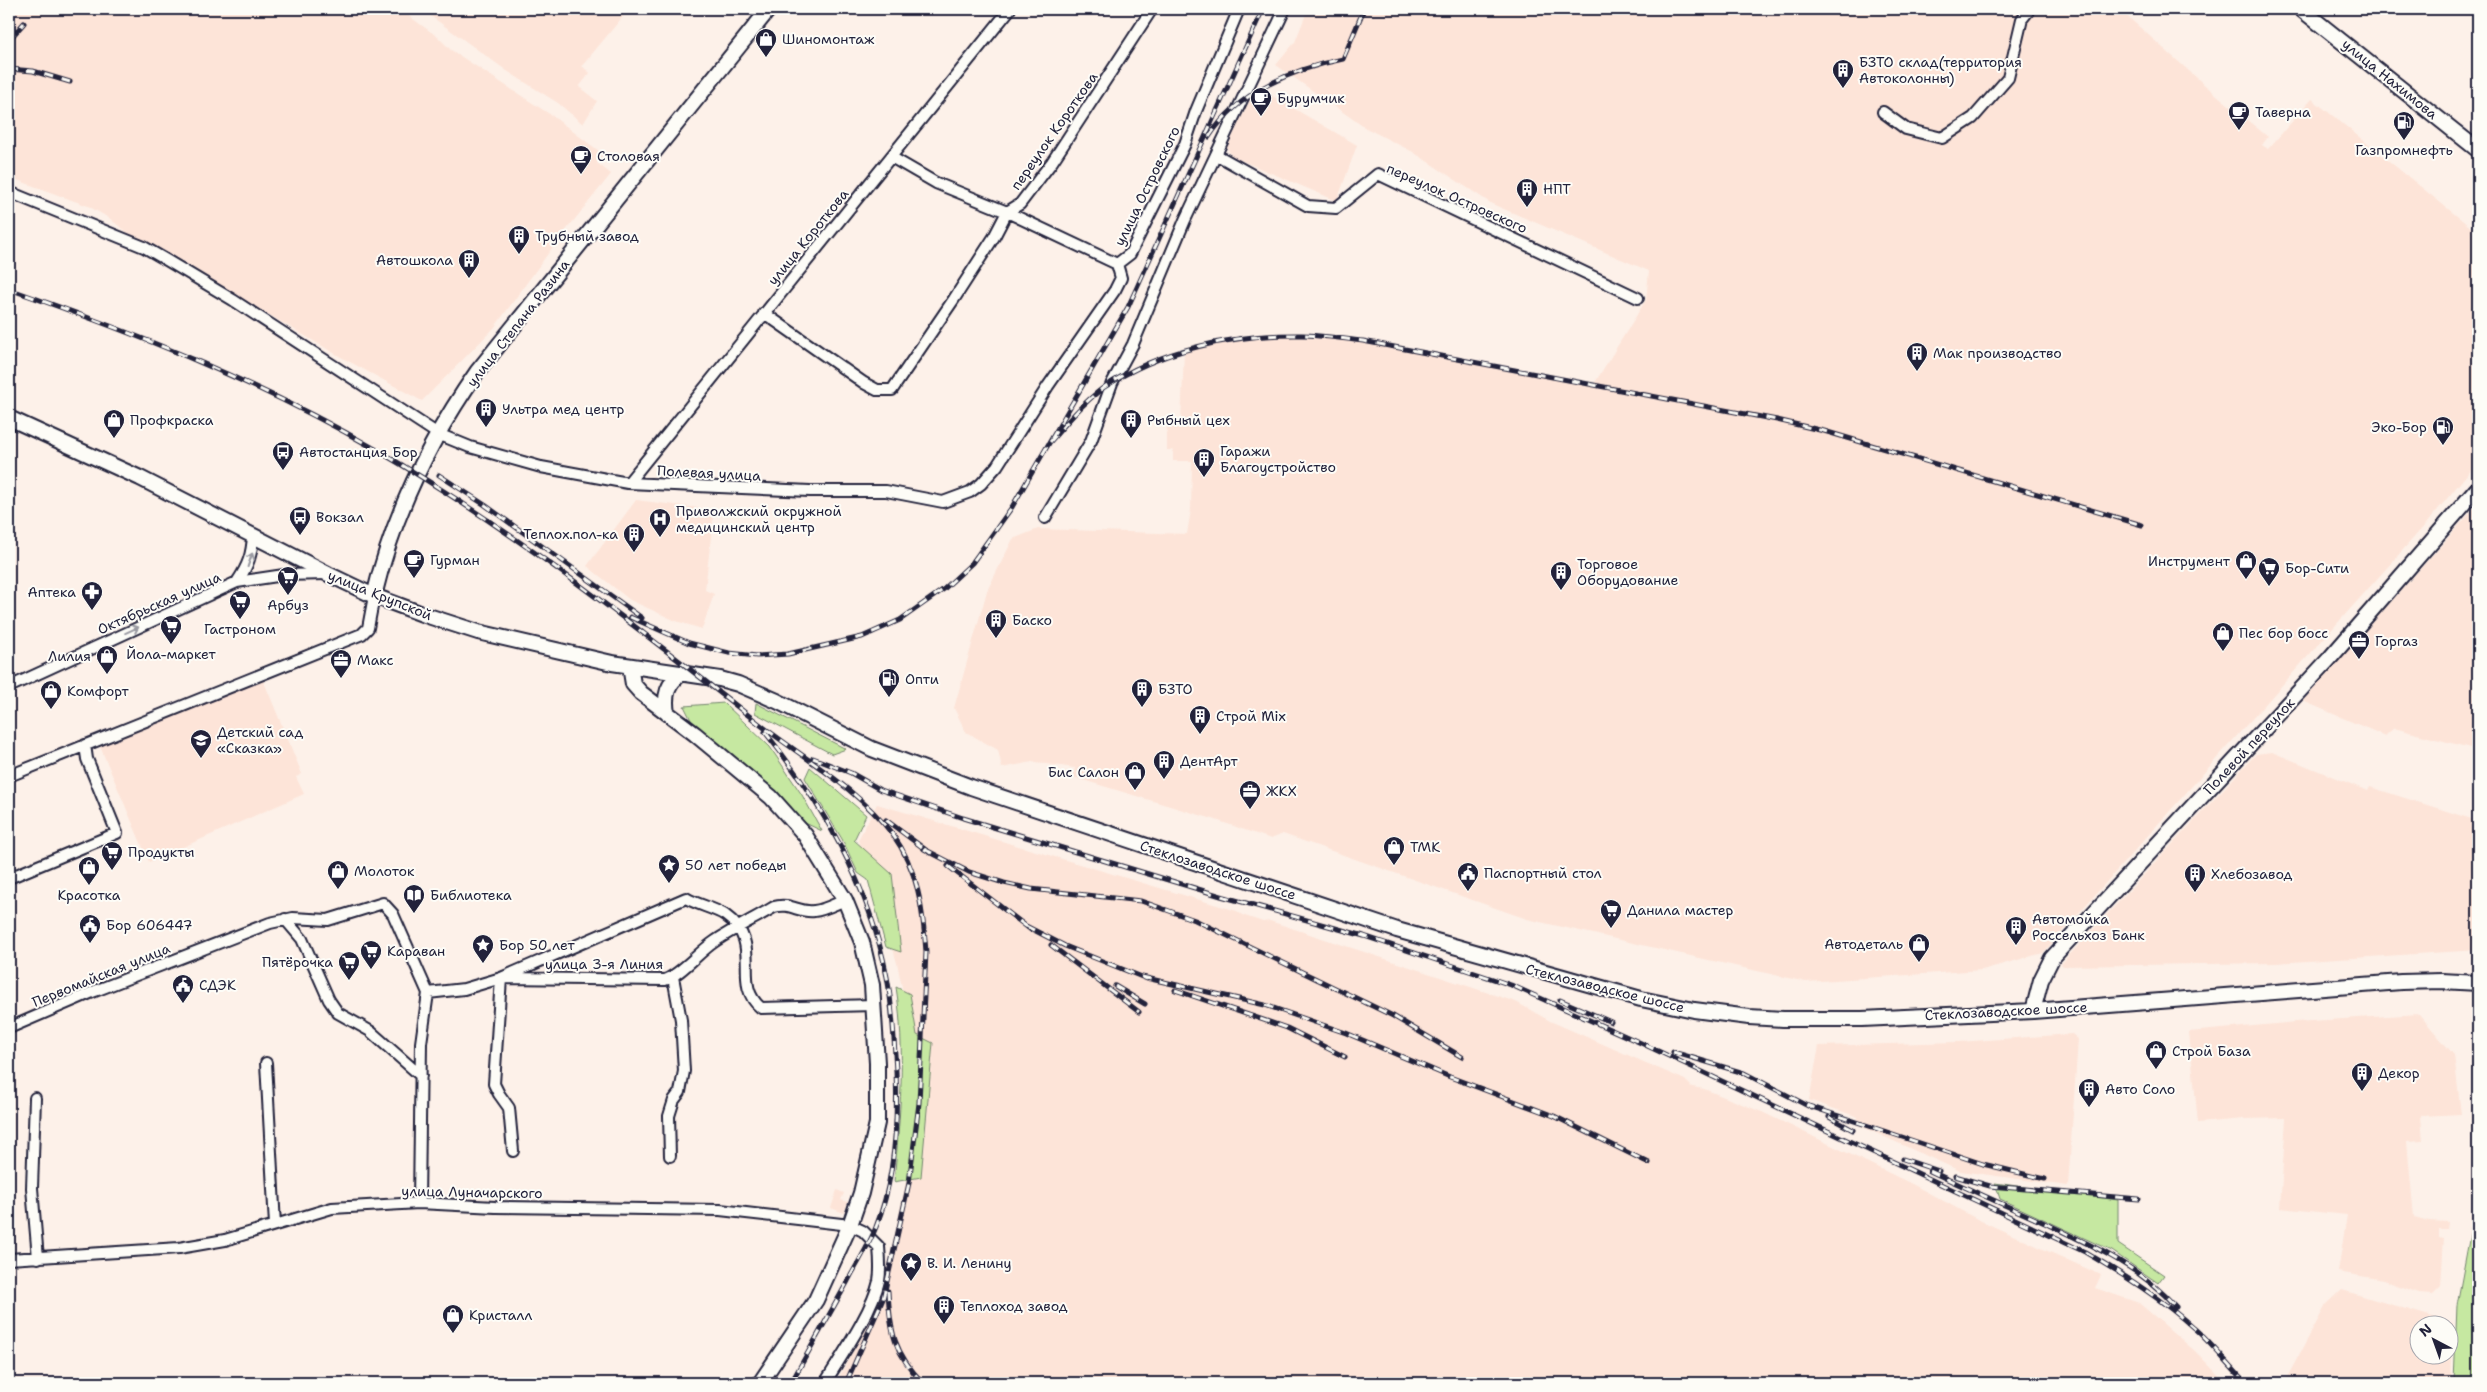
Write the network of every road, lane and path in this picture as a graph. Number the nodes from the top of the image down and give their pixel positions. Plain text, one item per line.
1 (769, 9) edge
2 (1010, 9) edge
3 (1152, 9) edge
4 (1239, 9) edge
5 (1285, 9) edge
6 (2030, 9) edge
7 (2301, 9) edge
8 (1883, 112) dead end
9 (2478, 150) edge
10 (1216, 155) junction
11 (891, 157) junction
12 (9, 192) edge
13 (1007, 212) junction
14 (1117, 264) junction
15 (1638, 298) dead end
16 (764, 313) junction
17 (9, 418) edge
18 (438, 434) junction
19 (628, 483) junction
20 (981, 484) joint
21 (2478, 488) edge
22 (1045, 518) dead end
23 (253, 535) junction
24 (328, 574) junction
25 (237, 582) junction
26 (374, 596) junction
27 (630, 666) junction
28 (682, 673) junction
29 (9, 687) edge
30 (777, 700) joint
31 (667, 713) junction
32 (84, 745) junction
33 (9, 776) edge
34 (9, 878) edge
35 (845, 900) junction
36 (285, 919) junction
37 (738, 928) junction
38 (673, 977) junction
39 (501, 978) junction
40 (2478, 983) edge
41 (428, 992) junction
42 (874, 1005) junction
43 (2033, 1011) junction
44 (9, 1028) edge
45 (266, 1063) dead end
46 (421, 1076) junction
47 (35, 1098) dead end
48 (513, 1151) dead end
49 (670, 1156) dead end
50 (419, 1203) junction
51 (275, 1225) junction
52 (850, 1226) junction
53 (38, 1258) junction
54 (9, 1259) edge
55 (760, 1383) edge
56 (825, 1383) edge

1 - 18 main road, улица Степана Разина
2 - 11 street, улица Короткова
3 - 13 street, переулок Короткова
4 - 14 street, улица Островского
5 - 10 street
6 - 8 street
7 - 9 main road, улица Нахимова
10 - 15 street, переулок Островского
10 - 22 street
11 - 13 street
11 - 16 street, улица Короткова
12 - 18 street, Полевая улица
13 - 14 street
13 - 16 street, переулок Короткова
14 - 20 street, улица Островского
16 - 19 street, улица Короткова
17 - 23 main road, улица Крупской
18 - 19 street, Полевая улица
18 - 26 main road, улица Степана Разина
19 - 20 street, Полевая улица
21 - 43 main road, Полевой переулок
23 - 24 main road, улица Крупской
25 -> 23 street
24 - 25 street, Октябрьская улица
24 - 26 main road, улица Крупской
29 -> 25 street, Октябрьская улица
26 - 27 main road, улица Крупской
26 - 32 street
27 - 28 main road, улица Крупской
27 - 31 main road
28 - 30 main road, улица Крупской
28 - 31 main road
30 - 43 main road, Стеклозаводское шоссе
31 - 35 main road
32 - 33 street
32 - 34 street
35 - 37 street
35 - 42 main road
36 - 41 street, Первомайская улица
36 - 44 street, Первомайская улица
36 - 46 street
37 - 38 street
37 - 39 street, улица 3-я Линия
37 - 42 street
38 - 39 street, улица 3-я Линия
38 - 49 street, улица 3-я Линия
39 - 41 street, улица 3-я Линия
39 - 48 street
40 - 43 main road, Стеклозаводское шоссе
41 - 46 street
42 - 52 main road
45 - 51 street
46 - 50 street
47 - 53 street
50 - 51 street, улица Луначарского
50 - 52 street, улица Луначарского
51 - 53 street, улица Луначарского
52 - 55 main road
52 - 56 street
53 - 54 street, улица Луначарского

